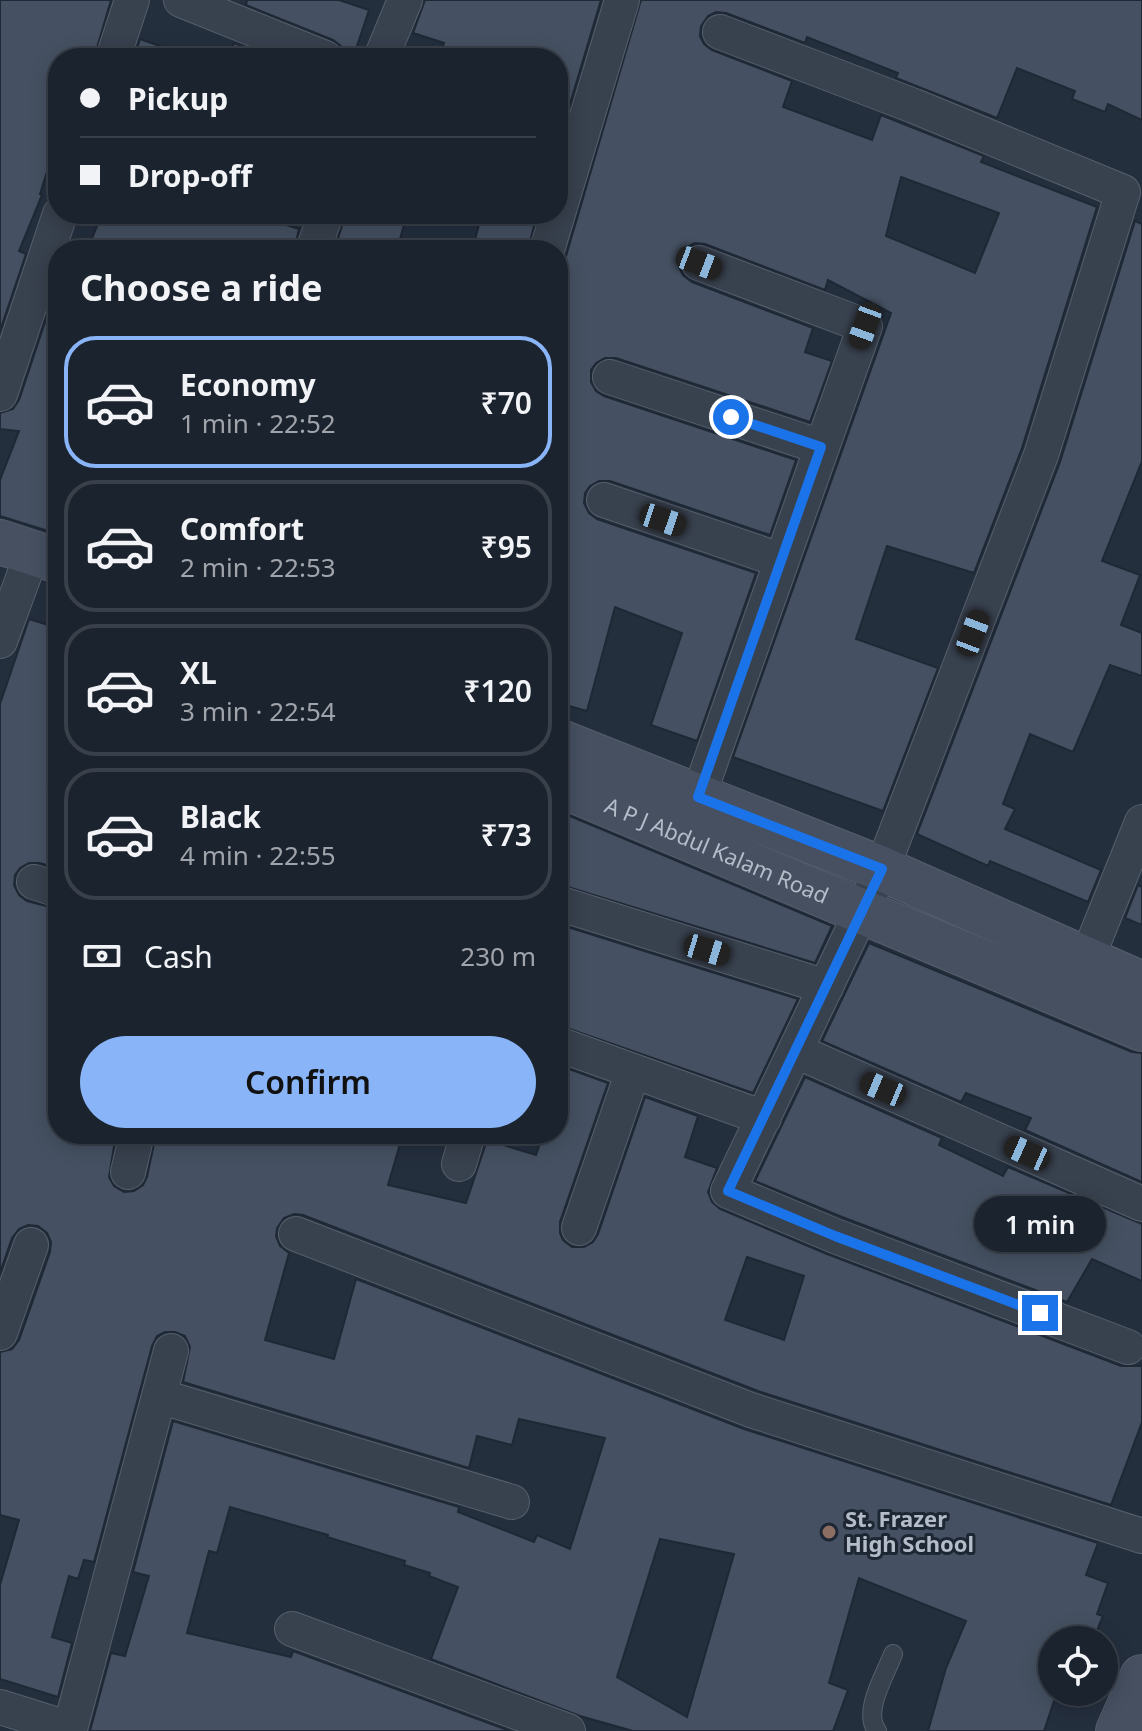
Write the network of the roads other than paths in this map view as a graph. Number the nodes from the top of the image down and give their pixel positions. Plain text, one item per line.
1 (132, 0) edge
2 (181, 0) edge
3 (405, 0) edge
4 (622, 0) edge
5 (720, 32) dead end
6 (116, 48) edge
7 (300, 48) edge
8 (385, 48) edge
9 (568, 180) edge
10 (48, 250) edge
11 (699, 263) dead end
12 (610, 377) dead end
13 (0, 394) edge
14 (821, 447) junction
15 (604, 500) dead end
16 (30, 551) edge
17 (780, 560) junction
18 (0, 641) edge
19 (568, 747) edge
20 (568, 786) edge
21 (689, 815) junction
22 (1142, 822) edge
23 (882, 869) junction
24 (568, 906) edge
25 (862, 911) junction
26 (1079, 980) junction
27 (1142, 984) edge
28 (826, 987) junction
29 (1142, 1029) edge
30 (568, 1048) edge
31 (796, 1051) junction
32 (633, 1071) junction
33 (764, 1118) junction
34 (135, 1144) edge
35 (128, 1172) dead end
36 (1142, 1204) edge
37 (579, 1228) dead end
38 (296, 1234) dead end
39 (31, 1245) dead end
40 (0, 1333) edge
41 (1128, 1347) dead end
42 (171, 1351) dead end
43 (159, 1396) junction
44 (512, 1502) dead end
45 (1142, 1536) edge
46 (292, 1629) dead end
47 (893, 1654) dead end
48 (1142, 1677) edge
49 (0, 1707) edge
50 (568, 1731) edge
51 (877, 1731) edge
52 (1118, 1731) edge

1 - 6 street
2 - 7 street
3 - 8 street
4 - 9 street
5 - 23 street
10 - 13 street
11 - 14 street
12 - 14 street
14 - 17 street
15 - 17 street
16 - 18 street
17 - 21 street
19 - 21 street, A P J Abdul Kalam Road
20 - 21 street, A P J Abdul Kalam Road
21 - 23 street, A P J Abdul Kalam Road
21 - 25 street, A P J Abdul Kalam Road
22 - 26 street
23 - 25 street
23 - 26 street, A P J Abdul Kalam Road
24 - 28 street
25 - 26 street, A P J Abdul Kalam Road
25 - 28 street
26 - 27 street, A P J Abdul Kalam Road
26 - 29 street, A P J Abdul Kalam Road
28 - 31 street
30 - 32 street
31 - 33 street
31 - 36 street
32 - 33 street
32 - 37 street
33 - 41 street
34 - 35 street
38 - 45 street
39 - 40 street
42 - 43 street
43 - 44 street
43 - 49 street
46 - 50 street
47 - 51 lane
48 - 52 street

